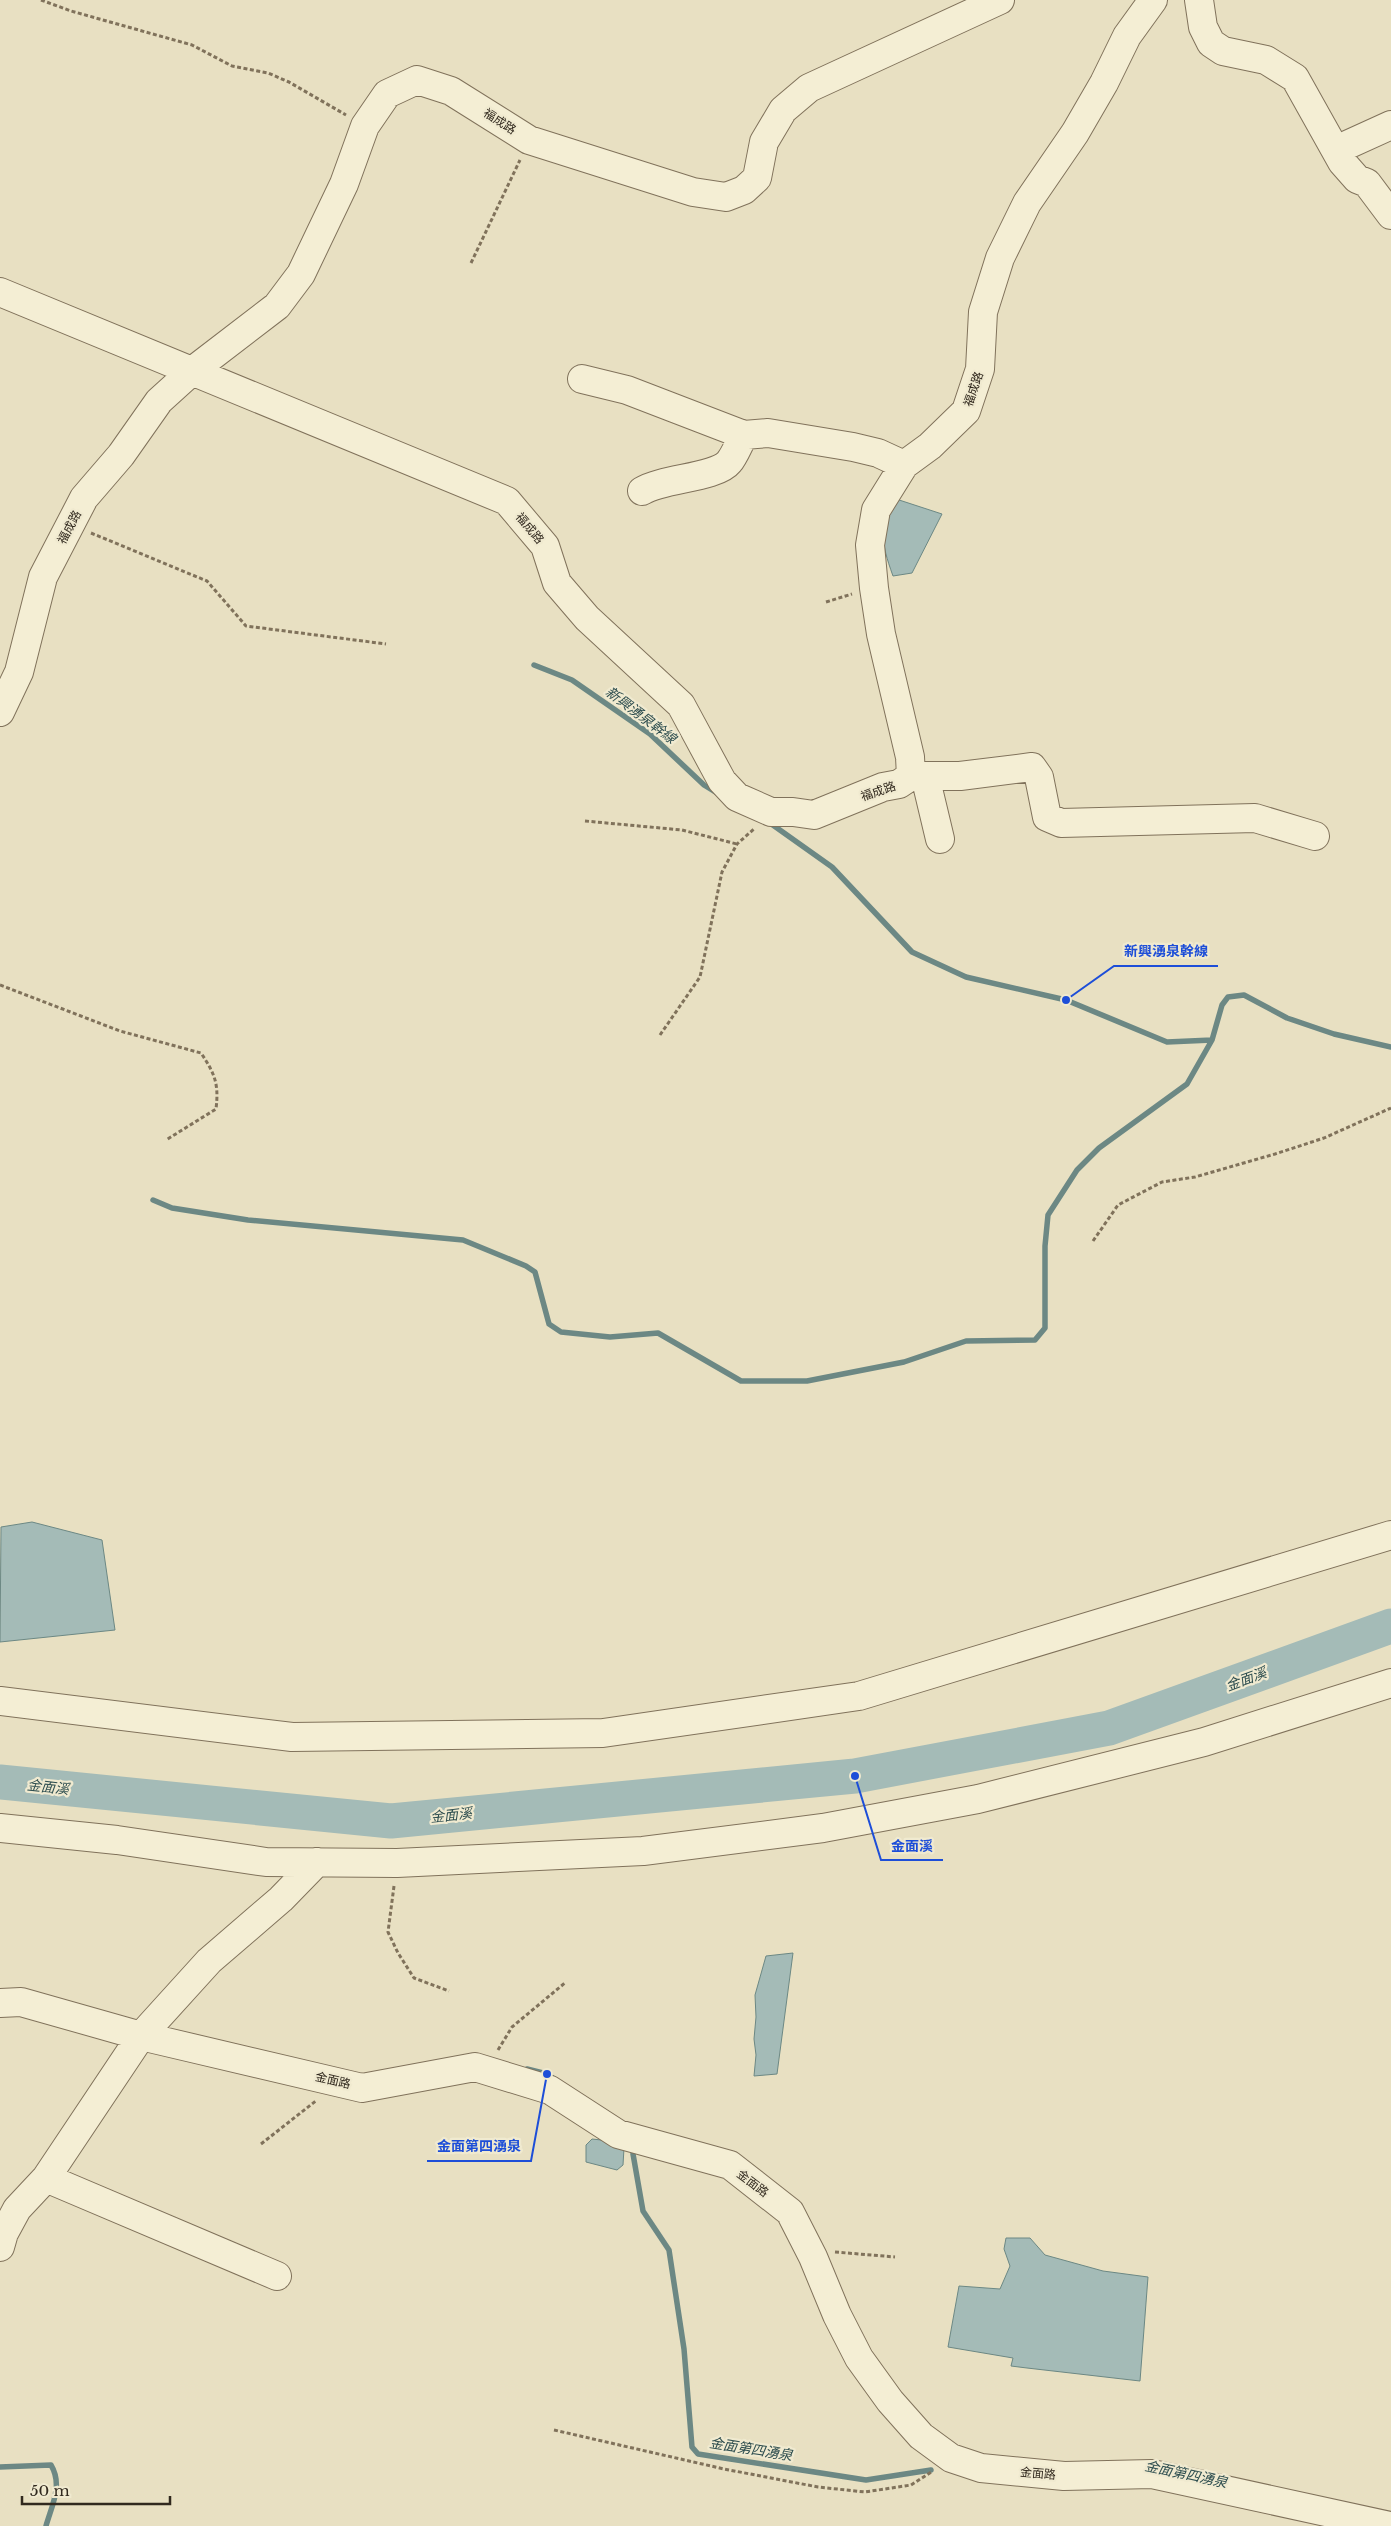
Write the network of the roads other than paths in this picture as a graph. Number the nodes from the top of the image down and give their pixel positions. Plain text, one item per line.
1 (1153, 0) edge
2 (1199, 0) edge
3 (987, 2) edge
4 (1391, 125) edge
5 (1336, 150) junction
6 (1391, 215) edge
7 (0, 292) edge
8 (191, 372) junction
9 (582, 379) dead end
10 (744, 435) junction
11 (904, 465) junction
12 (642, 490) dead end
13 (0, 712) edge
14 (918, 776) junction
15 (1315, 836) dead end
16 (940, 839) dead end
17 (1391, 1535) edge
18 (1391, 1683) edge
19 (0, 1701) edge
20 (0, 1828) edge
21 (317, 1862) junction
22 (0, 2003) edge
23 (141, 2036) junction
24 (46, 2178) junction
25 (0, 2247) edge
26 (277, 2276) dead end
27 (1390, 2526) edge

1 - 11 lane, 福成路
2 - 5 lane
3 - 8 lane, 福成路
4 - 5 lane
5 - 6 lane
7 - 8 lane, 福成路
8 - 13 lane, 福成路
8 - 14 lane, 福成路
9 - 10 lane
10 - 11 lane
10 - 12 lane
11 - 14 lane, 福成路
14 - 15 lane
14 - 16 lane
17 - 19 lane
18 - 21 lane
20 - 21 lane
21 - 23 lane
22 - 23 lane, 金面路
23 - 24 lane
23 - 27 lane, 金面路
24 - 25 lane
24 - 26 lane

